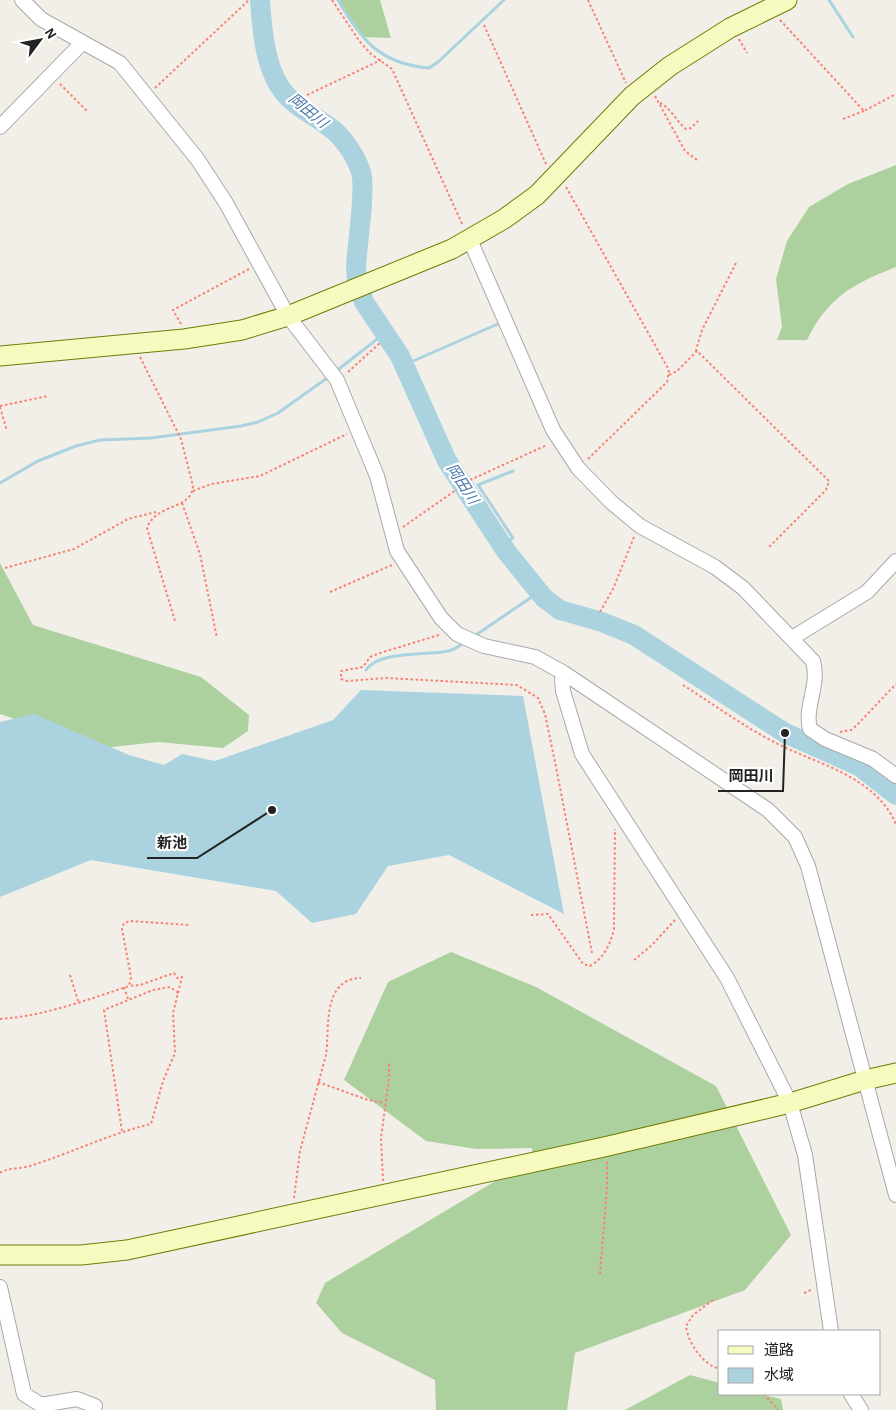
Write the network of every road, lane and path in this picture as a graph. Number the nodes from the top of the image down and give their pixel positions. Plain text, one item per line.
1 (22, 0) edge
2 (249, 0) edge
3 (332, 0) edge
4 (588, 0) edge
5 (780, 3) edge
6 (484, 25) dead end
7 (82, 43) junction
8 (381, 60) junction
9 (52, 76) junction
10 (648, 83) junction
11 (896, 94) edge
12 (145, 95) junction
13 (307, 95) dead end
14 (632, 96) junction
15 (659, 102) junction
16 (87, 111) dead end
17 (864, 111) junction
18 (843, 119) dead end
19 (698, 121) dead end
20 (0, 127) edge
21 (697, 160) dead end
22 (556, 177) junction
23 (470, 240) junction
24 (736, 263) dead end
25 (259, 264) junction
26 (288, 316) junction
27 (184, 338) junction
28 (381, 342) dead end
29 (134, 343) junction
30 (697, 351) junction
31 (0, 356) edge
32 (670, 375) junction
33 (337, 380) junction
34 (48, 396) dead end
35 (0, 406) edge
36 (358, 428) junction
37 (7, 431) dead end
38 (559, 440) junction
39 (578, 468) junction
40 (470, 480) dead end
41 (456, 490) dead end
42 (192, 491) junction
43 (182, 503) junction
44 (157, 513) junction
45 (640, 526) junction
46 (392, 534) junction
47 (769, 548) dead end
48 (402, 561) junction
49 (896, 561) edge
50 (5, 568) dead end
51 (330, 592) dead end
52 (600, 612) dead end
53 (175, 621) dead end
54 (450, 627) junction
55 (218, 638) dead end
56 (792, 638) junction
57 (564, 674) junction
58 (896, 684) edge
59 (683, 685) dead end
60 (816, 735) junction
61 (896, 776) edge
62 (624, 818) junction
63 (896, 824) edge
64 (686, 912) junction
65 (531, 914) dead end
66 (190, 925) dead end
67 (592, 953) dead end
68 (634, 960) dead end
69 (70, 975) dead end
70 (361, 978) dead end
71 (129, 986) junction
72 (124, 987) junction
73 (178, 993) junction
74 (129, 1000) junction
75 (78, 1002) junction
76 (0, 1019) edge
77 (389, 1061) dead end
78 (896, 1073) edge
79 (865, 1080) junction
80 (318, 1082) junction
81 (386, 1103) junction
82 (790, 1104) junction
83 (122, 1131) junction
84 (604, 1147) junction
85 (0, 1173) edge
86 (383, 1195) junction
87 (896, 1195) edge
88 (293, 1214) junction
89 (0, 1255) edge
90 (600, 1274) dead end
91 (0, 1287) edge
92 (713, 1300) dead end
93 (831, 1330) edge
94 (718, 1369) edge
95 (765, 1395) edge
96 (852, 1395) edge
97 (95, 1406) dead end
98 (778, 1410) edge
99 (861, 1410) edge

1 - 7 street
2 - 12 path
3 - 8 path
4 - 14 path
5 - 10 street
5 - 17 path
6 - 22 path
7 - 9 street
7 - 12 street
8 - 13 path
8 - 23 path
9 - 16 path
9 - 20 street
10 - 14 street
10 - 15 path
11 - 17 path
12 - 25 street
14 - 22 street
15 - 19 path
15 - 21 path
17 - 18 path
22 - 23 street
22 - 32 path
23 - 26 street
23 - 38 street
24 - 30 path
25 - 26 street
25 - 27 path
26 - 27 street
26 - 33 street
27 - 29 street
28 - 33 path
29 - 31 street
29 - 42 path
30 - 32 path
30 - 47 path
32 - 39 path
33 - 36 street
34 - 35 path
35 - 37 path
36 - 42 path
36 - 46 street
38 - 39 street
38 - 40 path
39 - 45 street
41 - 46 path
42 - 43 path
43 - 44 path
43 - 55 path
44 - 50 path
44 - 53 path
45 - 52 path
45 - 56 street
46 - 48 street
48 - 51 path
48 - 54 street
49 - 56 street
54 - 57 street
54 - 67 path
56 - 60 street
57 - 62 street
57 - 79 street
58 - 60 path
59 - 63 path
60 - 61 street
62 - 64 street
62 - 65 path
64 - 68 path
64 - 82 street
66 - 71 path
69 - 75 path
70 - 80 path
71 - 72 path
71 - 73 path
72 - 74 path
72 - 75 path
73 - 74 path
73 - 83 path
74 - 83 path
75 - 76 path
77 - 81 path
78 - 79 street
79 - 82 street
79 - 87 street
80 - 81 path
80 - 88 path
81 - 86 path
82 - 84 street
82 - 93 street
83 - 85 path
84 - 86 street
84 - 90 path
86 - 88 street
88 - 89 street
91 - 97 street
92 - 94 path
95 - 98 path
96 - 99 street

